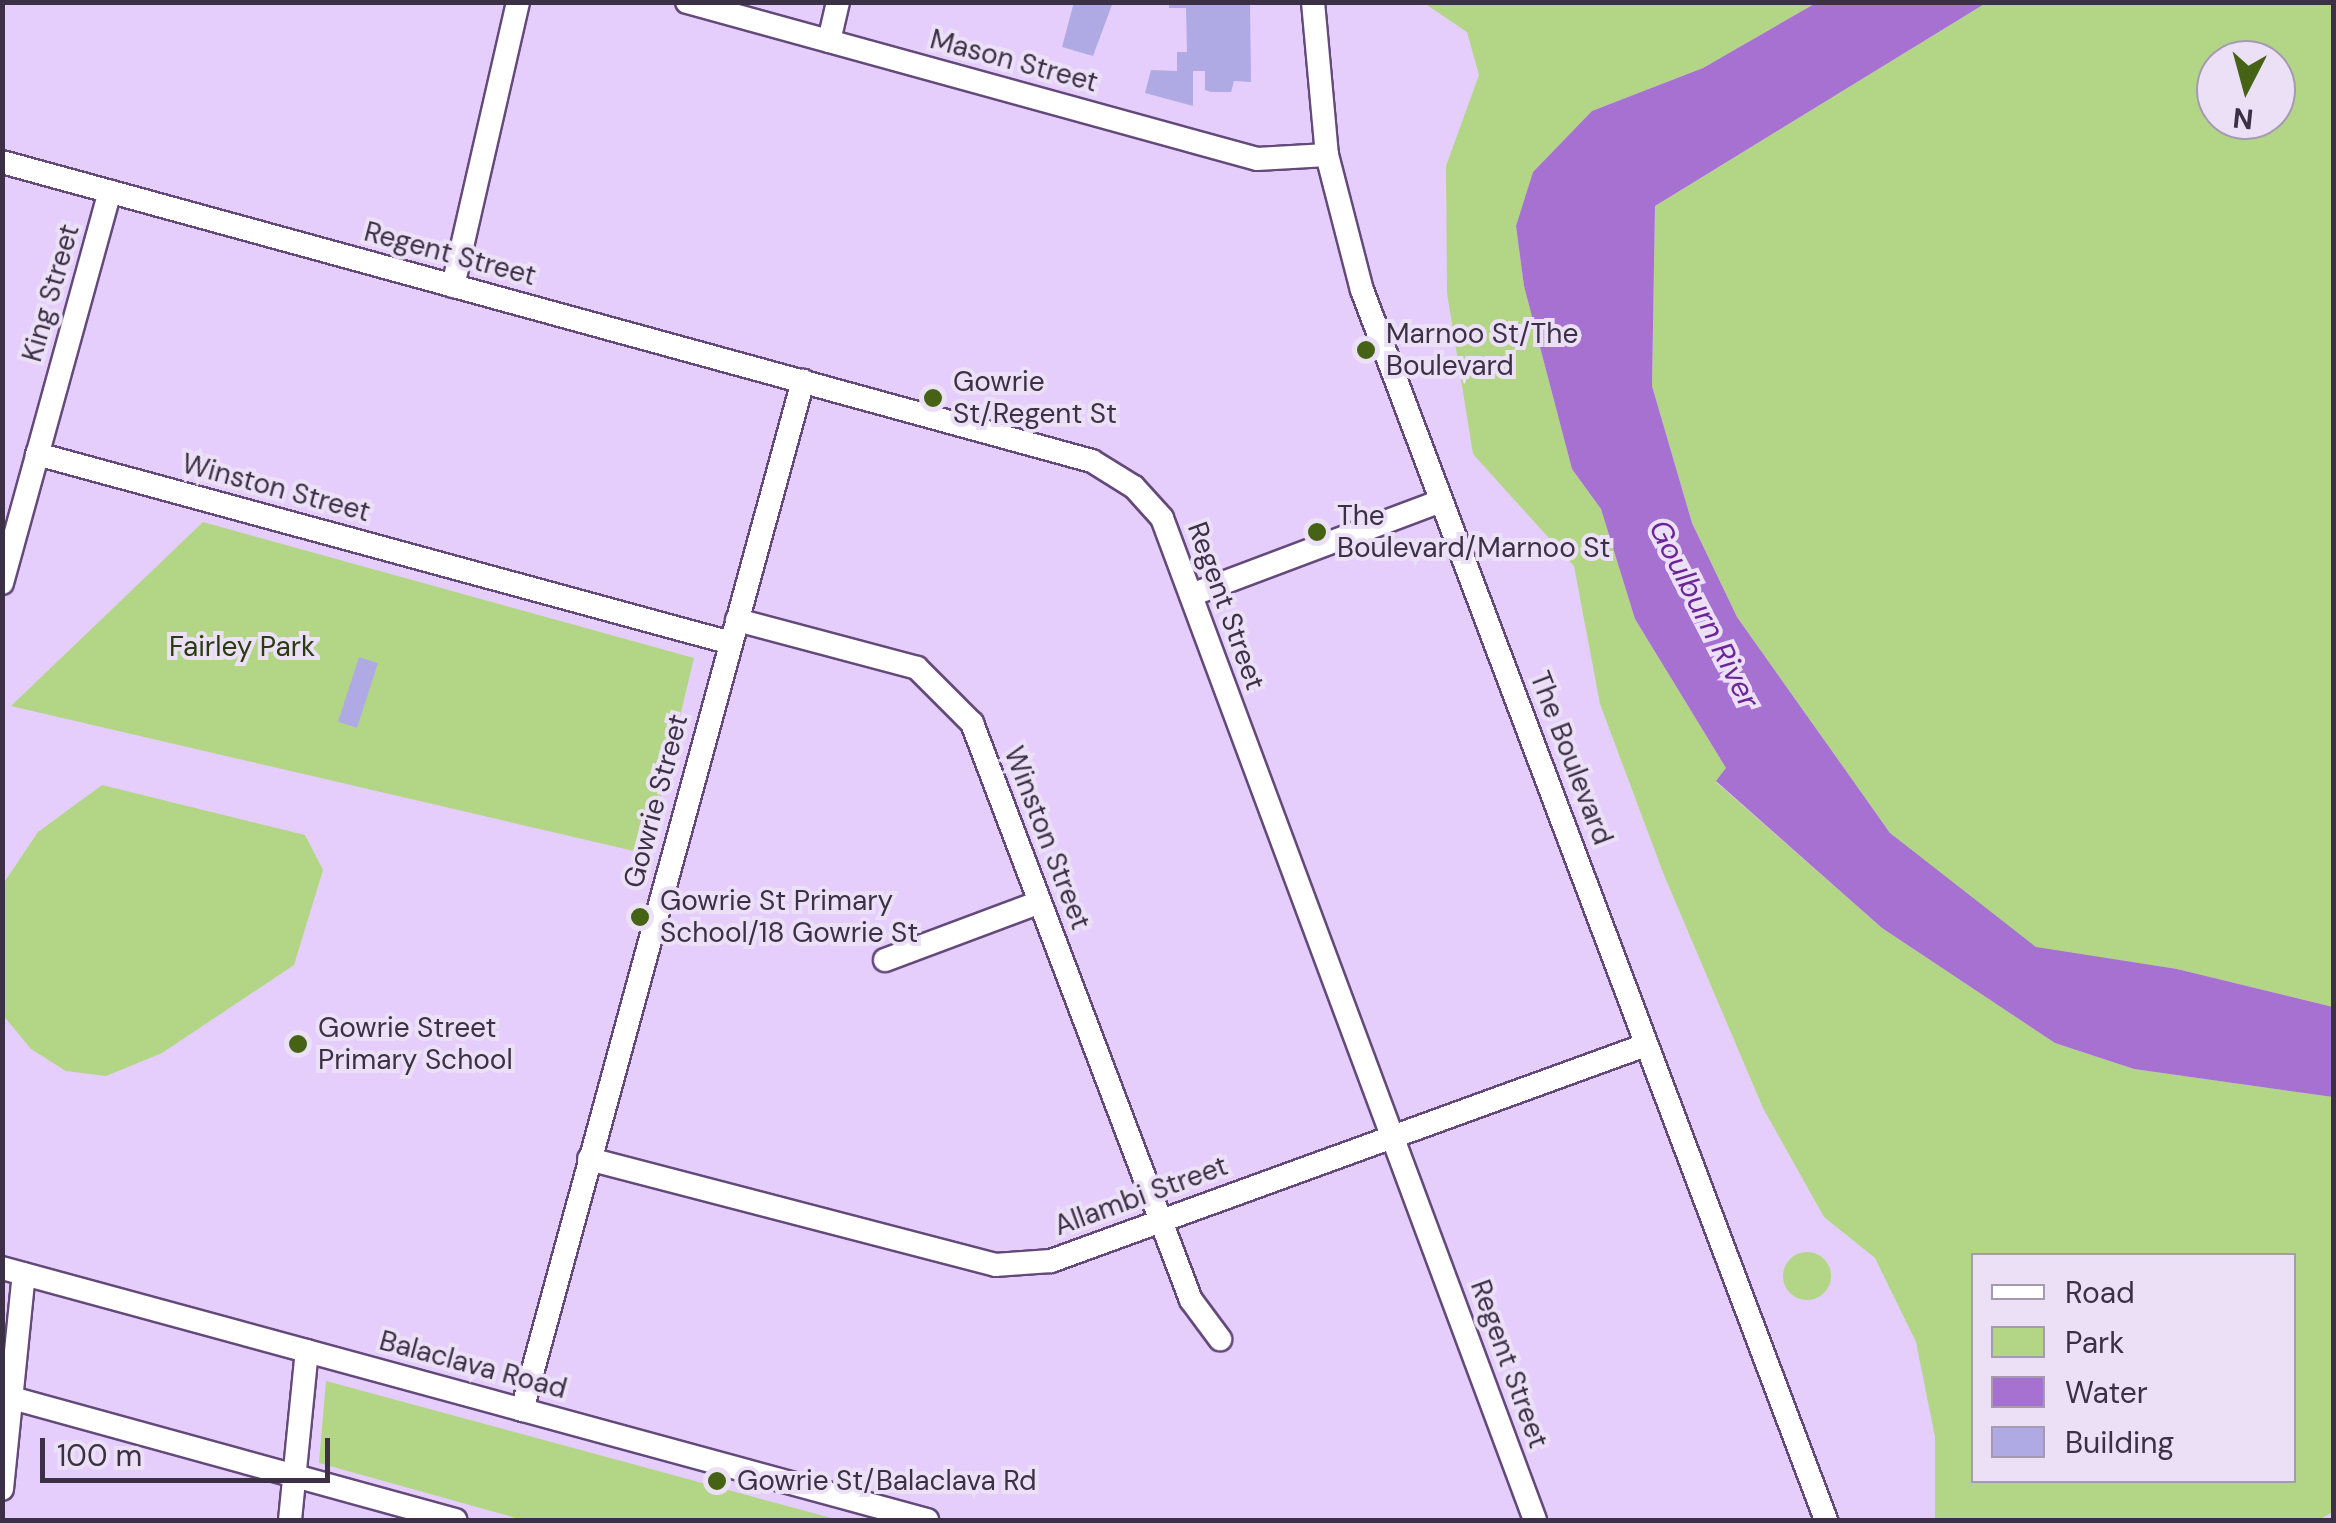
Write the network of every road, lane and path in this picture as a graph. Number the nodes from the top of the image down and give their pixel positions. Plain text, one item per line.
1 (518, 2) edge
2 (687, 2) edge
3 (838, 2) edge
4 (1313, 2) edge
5 (828, 42) junction
6 (1327, 155) junction
7 (2, 162) edge
8 (110, 192) junction
9 (453, 286) junction
10 (803, 382) junction
11 (37, 454) junction
12 (1442, 501) junction
13 (2, 583) edge
14 (1190, 596) junction
15 (734, 631) junction
16 (1040, 902) junction
17 (884, 960) dead end
18 (1643, 1046) junction
19 (1392, 1137) junction
20 (588, 1159) junction
21 (1161, 1221) junction
22 (13, 1271) edge
23 (1220, 1339) dead end
24 (308, 1352) junction
25 (12, 1398) junction
26 (522, 1410) junction
27 (295, 1476) junction
28 (2, 1489) edge
29 (290, 1520) edge
30 (456, 1520) edge
31 (927, 1520) edge
32 (1535, 1520) edge
33 (1826, 1520) edge

1 - 9 street
2 - 5 street, Mason Street
3 - 5 street
4 - 6 street, The Boulevard
5 - 6 street, Mason Street
6 - 12 street, The Boulevard
7 - 8 street, Regent Street
8 - 9 street, Regent Street
8 - 11 street, King Street
9 - 10 street, Regent Street
10 - 14 street, Regent Street
10 - 15 street, Gowrie Street
11 - 13 street, King Street
11 - 15 street, Winston Street
12 - 14 street
12 - 18 street, The Boulevard
14 - 19 street, Regent Street
15 - 16 street, Winston Street
15 - 20 street, Gowrie Street
16 - 17 street
16 - 21 street, Winston Street
18 - 19 street, Allambi Street
18 - 33 street, The Boulevard
19 - 21 street, Allambi Street
19 - 32 street, Regent Street
20 - 21 street, Allambi Street
20 - 26 street, Gowrie Street
21 - 23 street, Winston Street
22 - 24 street, Balaclava Road
22 - 25 street
24 - 26 street, Balaclava Road
24 - 27 street
25 - 27 street
25 - 28 street
26 - 31 street, Balaclava Road
27 - 29 street
27 - 30 street

